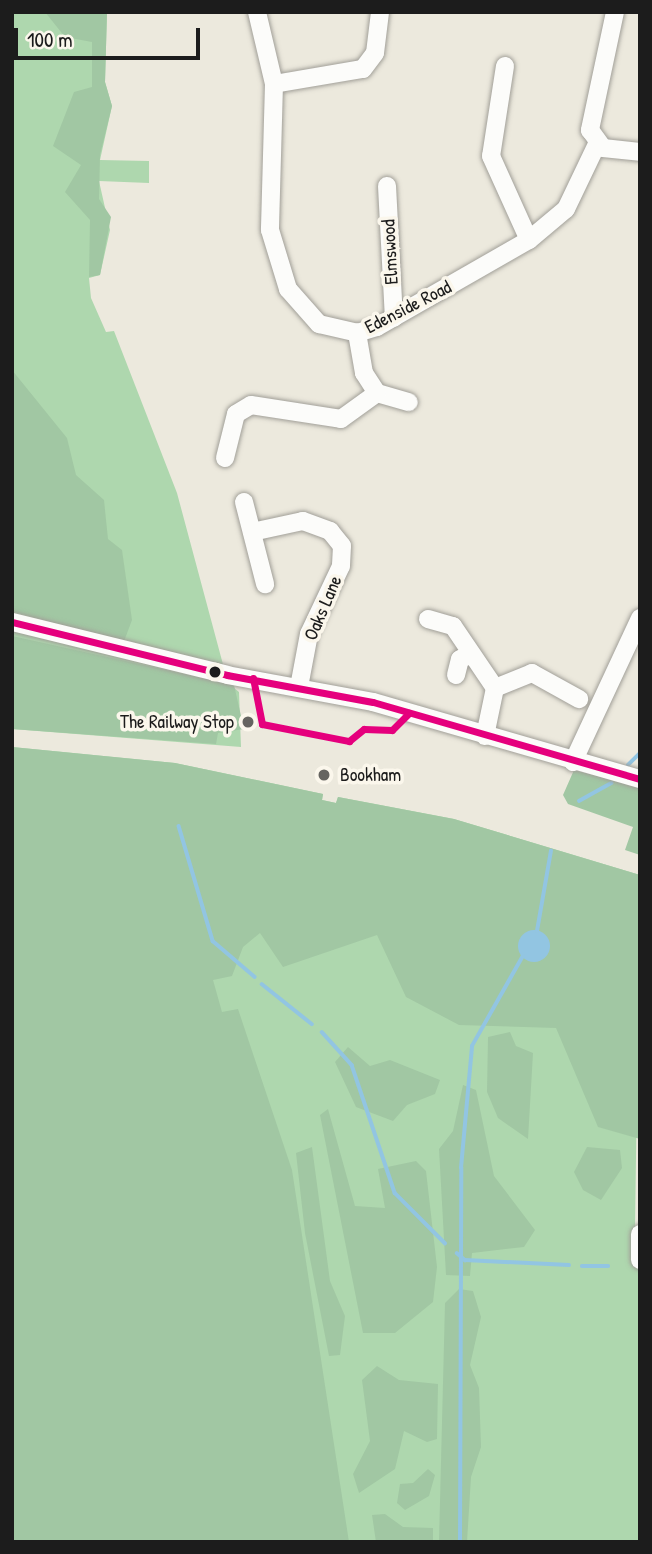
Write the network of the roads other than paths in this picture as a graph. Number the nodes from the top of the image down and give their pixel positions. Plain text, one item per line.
1 (257, 12) edge
2 (380, 12) edge
3 (615, 12) edge
4 (505, 66) dead end
5 (274, 85) junction
6 (597, 144) junction
7 (640, 152) edge
8 (387, 186) dead end
9 (529, 240) junction
10 (394, 318) junction
11 (358, 332) junction
12 (377, 393) junction
13 (409, 402) dead end
14 (225, 458) dead end
15 (244, 502) dead end
16 (252, 532) junction
17 (265, 584) dead end
18 (640, 618) edge
19 (428, 619) dead end
20 (12, 622) edge
21 (470, 654) junction
22 (456, 675) dead end
23 (299, 687) junction
24 (495, 688) junction
25 (579, 699) dead end
26 (485, 736) junction
27 (573, 762) junction
28 (640, 779) edge
29 (640, 1234) edge
30 (640, 1260) edge

1 - 5 street, Edenside Road
2 - 5 street
3 - 6 street
4 - 9 street
5 - 11 street, Edenside Road
6 - 7 street
6 - 9 street, Edenside Road
8 - 10 street, Elmswood
9 - 10 street, Edenside Road
10 - 11 street, Edenside Road
11 - 12 street
12 - 13 street
12 - 14 street
15 - 16 street
16 - 17 street
16 - 23 street, Oaks Lane
18 - 27 street
19 - 21 street
20 - 23 street
21 - 22 street
21 - 24 street
23 - 26 street
24 - 25 street
24 - 26 street
26 - 27 street
27 - 28 street
29 - 30 street

